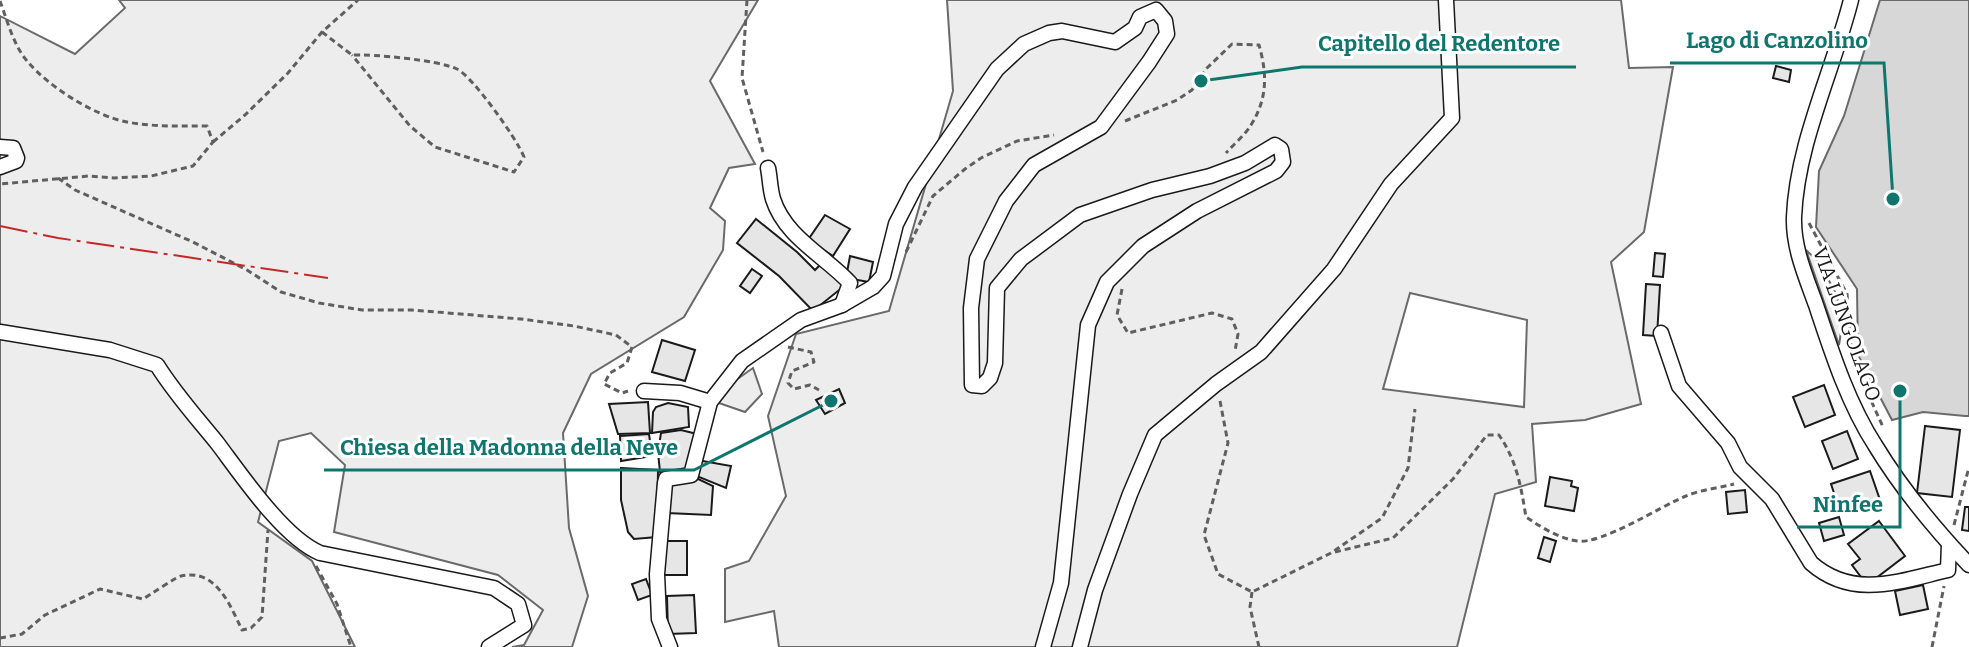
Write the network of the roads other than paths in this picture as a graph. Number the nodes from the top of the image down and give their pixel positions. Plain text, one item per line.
1 (1446, 0) edge
2 (1851, 0) edge
3 (0, 147) edge
4 (0, 167) edge
5 (768, 168) road end
6 (842, 305) junction
7 (0, 332) edge
8 (1661, 333) dead end
9 (644, 391) road end
10 (710, 402) junction
11 (1949, 544) junction
12 (1969, 565) edge
13 (489, 647) edge
14 (670, 647) edge
15 (1043, 647) edge
16 (1080, 647) edge

1 - 16 street
2 - 11 street, VIA LUNGOLAGO
3 - 4 street
5 - 6 street
6 - 10 street
6 - 15 street
7 - 13 street
8 - 11 street
9 - 10 street
10 - 14 street
11 - 12 street, VIA LUNGOLAGO

